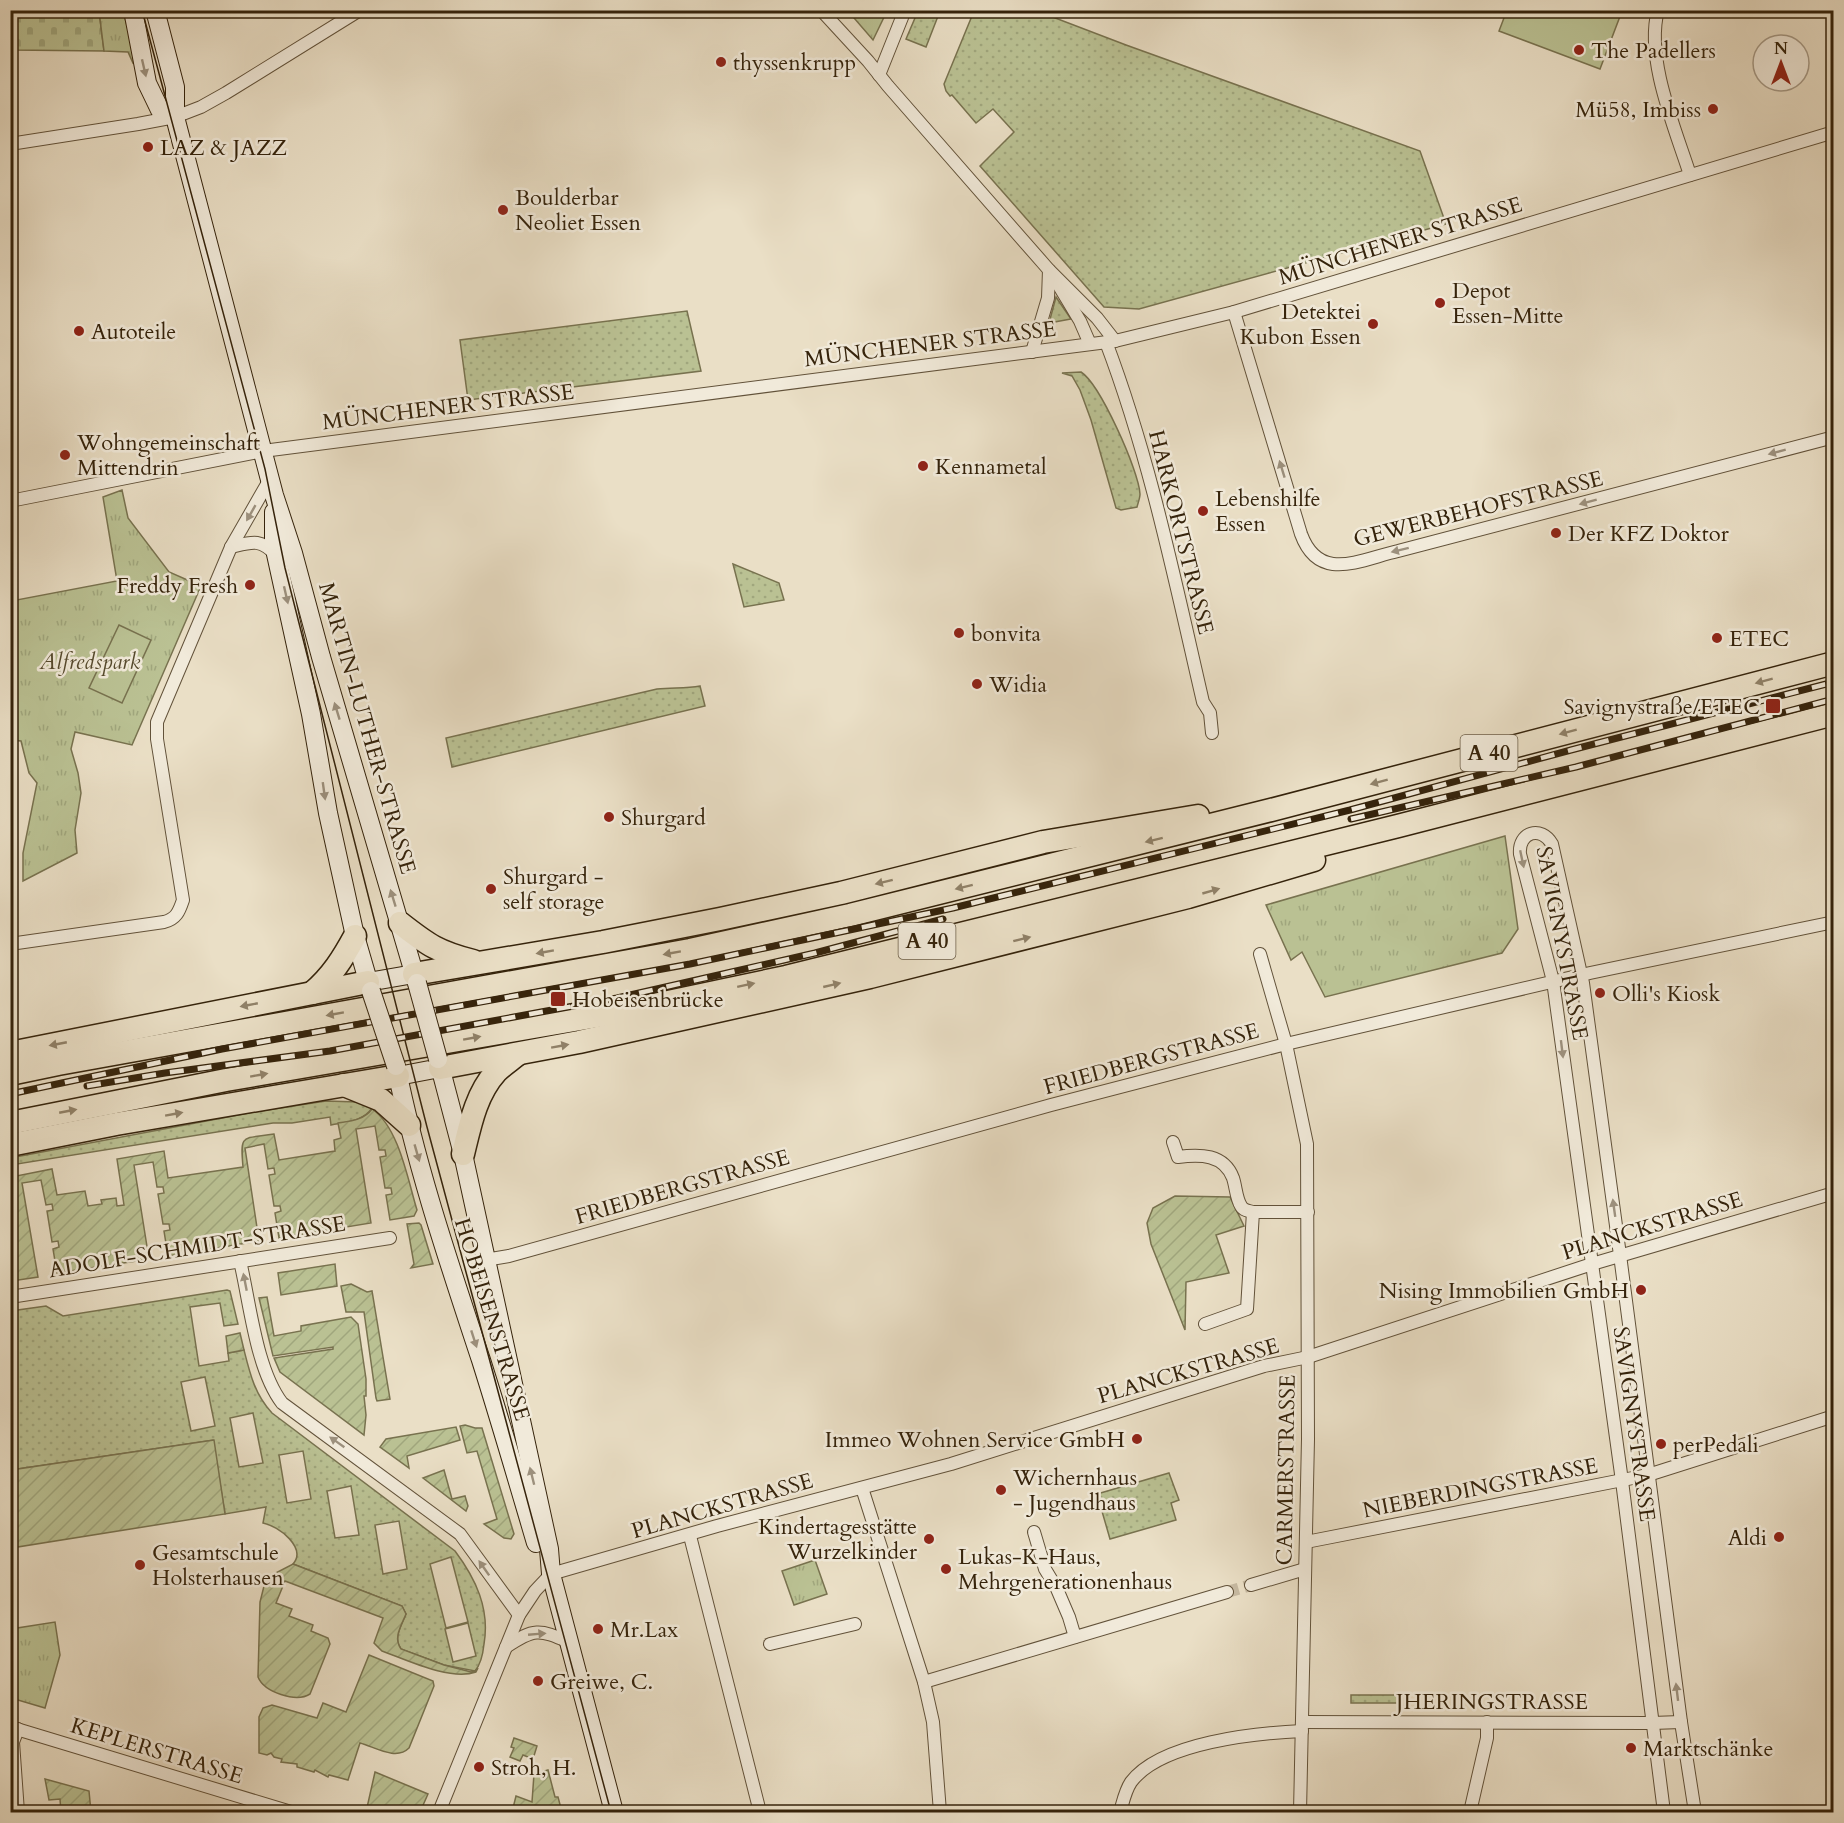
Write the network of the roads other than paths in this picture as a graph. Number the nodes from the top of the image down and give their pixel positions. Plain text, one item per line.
1 (132, 10) edge
2 (155, 10) edge
3 (360, 10) edge
4 (821, 10) edge
5 (905, 10) edge
6 (1658, 10) edge
7 (879, 75) junction
8 (176, 117) junction
9 (1833, 132) edge
10 (10, 144) edge
11 (1690, 175) junction
12 (1049, 270) junction
13 (1234, 312) junction
14 (1110, 341) junction
15 (1090, 344) junction
16 (1032, 352) junction
17 (1833, 437) edge
18 (263, 451) junction
19 (272, 487) junction
20 (10, 501) edge
21 (231, 547) junction
22 (277, 555) junction
23 (1833, 663) edge
24 (1833, 714) edge
25 (1212, 733) dead end
26 (1271, 810) junction
27 (1398, 826) junction
28 (1833, 921) edge
29 (400, 923) junction
30 (355, 936) junction
31 (10, 944) edge
32 (1260, 954) dead end
33 (480, 963) junction
34 (1581, 975) junction
35 (416, 978) junction
36 (1553, 981) junction
37 (370, 987) junction
38 (312, 993) junction
39 (1286, 1044) junction
40 (10, 1053) edge
41 (520, 1053) junction
42 (439, 1063) junction
43 (397, 1071) junction
44 (10, 1074) edge
45 (342, 1085) junction
46 (10, 1123) edge
47 (409, 1125) junction
48 (1173, 1142) dead end
49 (10, 1145) edge
50 (463, 1154) junction
51 (1833, 1192) edge
52 (1253, 1212) junction
53 (1308, 1212) junction
54 (390, 1238) dead end
55 (1620, 1255) junction
56 (485, 1260) junction
57 (240, 1261) junction
58 (1592, 1264) junction
59 (10, 1297) edge
60 (1205, 1324) dead end
61 (1308, 1357) junction
62 (1833, 1416) edge
63 (1648, 1475) junction
64 (1622, 1481) junction
65 (862, 1488) junction
66 (1034, 1532) dead end
67 (690, 1536) junction
68 (1306, 1542) junction
69 (1305, 1569) junction
70 (552, 1574) junction
71 (1251, 1585) tunnel mouth
72 (1227, 1592) tunnel mouth
73 (519, 1615) junction
74 (855, 1624) dead end
75 (1075, 1637) junction
76 (569, 1642) junction
77 (770, 1644) dead end
78 (506, 1647) junction
79 (924, 1682) junction
80 (1487, 1722) junction
81 (1681, 1722) junction
82 (1653, 1723) junction
83 (1302, 1726) junction
84 (14, 1728) edge
85 (18, 1812) edge
86 (291, 1812) edge
87 (439, 1812) edge
88 (614, 1812) edge
89 (760, 1812) edge
90 (940, 1812) edge
91 (1120, 1812) edge
92 (1300, 1812) edge
93 (1470, 1812) edge
94 (1664, 1812) edge
95 (1695, 1812) edge

1 -> 8 main road
2 - 8 main road, MARTIN-LUTHER-STRASSE
3 - 8 street
4 - 7 street, HARKORTSTRASSE
5 - 7 street
6 - 11 street
7 - 12 street, HARKORTSTRASSE
8 - 10 street
8 - 18 main road, MARTIN-LUTHER-STRASSE
9 - 11 street, MÜNCHENER STRASSE
11 - 13 street, MÜNCHENER STRASSE
12 - 14 street, HARKORTSTRASSE
12 - 15 street, HARKORTSTRASSE
12 - 16 street
13 - 14 street, MÜNCHENER STRASSE
17 -> 13 street, GEWERBEHOFSTRASSE
14 - 15 street, MÜNCHENER STRASSE
14 - 25 street, HARKORTSTRASSE
15 - 16 street, MÜNCHENER STRASSE
16 - 18 street, MÜNCHENER STRASSE
18 - 19 main road, MARTIN-LUTHER-STRASSE
18 - 20 street, MÜNCHENER STRASSE
19 -> 21 street
19 - 22 main road, MARTIN-LUTHER-STRASSE
29 -> 19 main road, MARTIN-LUTHER-STRASSE
21 - 22 street
21 - 31 street
22 -> 30 main road, MARTIN-LUTHER-STRASSE
23 -> 26 highway, A 40
24 - 27 highway, A 40
26 -> 33 highway
26 -> 44 highway, A 40
41 -> 27 highway
46 -> 27 highway, A 40
28 - 34 street, FRIEDBERGSTRASSE
29 - 33 highway
29 - 35 main road, MARTIN-LUTHER-STRASSE
30 - 37 main road, MARTIN-LUTHER-STRASSE
30 - 38 highway
32 - 39 street, CARMERSTRASSE
33 - 35 highway
34 - 36 street, FRIEDBERGSTRASSE
34 -> 36 street, SAVIGNYSTRASSE
55 -> 34 street, SAVIGNYSTRASSE
35 - 37 main road
35 - 42 main road, MARTIN-LUTHER-STRASSE, bridge
36 - 39 street, FRIEDBERGSTRASSE
36 -> 58 street, SAVIGNYSTRASSE
37 - 38 highway
37 - 43 main road, MARTIN-LUTHER-STRASSE, bridge
38 -> 40 highway
39 - 53 street, CARMERSTRASSE
39 - 56 street, FRIEDBERGSTRASSE
41 - 42 highway
41 - 50 highway
42 - 43 main road
42 - 50 main road, HOBEISENSTRASSE
43 - 45 highway
43 - 47 main road, HOBEISENSTRASSE
45 - 47 highway
49 -> 45 highway
47 -> 70 main road, HOBEISENSTRASSE
48 - 52 street
50 - 56 main road, HOBEISENSTRASSE
51 - 55 street, PLANCKSTRASSE
52 - 53 street
52 - 60 street
53 - 61 street, CARMERSTRASSE
54 - 57 street, ADOLF-SCHMIDT-STRASSE
55 - 58 street, PLANCKSTRASSE
55 - 63 street, SAVIGNYSTRASSE
70 -> 56 main road, HOBEISENSTRASSE
57 - 59 street, ADOLF-SCHMIDT-STRASSE
73 -> 57 street
58 - 61 street, PLANCKSTRASSE
58 - 64 street, SAVIGNYSTRASSE
61 - 65 street, PLANCKSTRASSE
61 - 68 street, CARMERSTRASSE
62 - 63 street, NIEBERDINGSTRASSE
63 - 64 street, NIEBERDINGSTRASSE
81 -> 63 street, SAVIGNYSTRASSE
64 - 68 street, NIEBERDINGSTRASSE
64 - 82 street, SAVIGNYSTRASSE
65 - 67 street, PLANCKSTRASSE
65 - 79 street
66 - 75 street
67 - 70 street, PLANCKSTRASSE
67 - 89 street
68 - 69 street, CARMERSTRASSE
69 - 71 street
69 - 83 street, CARMERSTRASSE
70 - 73 street
70 - 76 main road, HOBEISENSTRASSE
72 - 75 street
73 - 78 street
74 - 77 street
75 - 79 street
78 -> 76 street
76 - 88 main road, HOBEISENSTRASSE
78 - 87 street
79 - 90 street
80 - 82 street, JHERINGSTRASSE
80 - 83 street, JHERINGSTRASSE
80 - 93 street
81 - 82 street, JHERINGSTRASSE
81 - 95 street, SAVIGNYSTRASSE
82 - 94 street, SAVIGNYSTRASSE
83 - 91 street
83 - 92 street, CARMERSTRASSE
84 - 85 street
84 - 86 street, KEPLERSTRASSE

